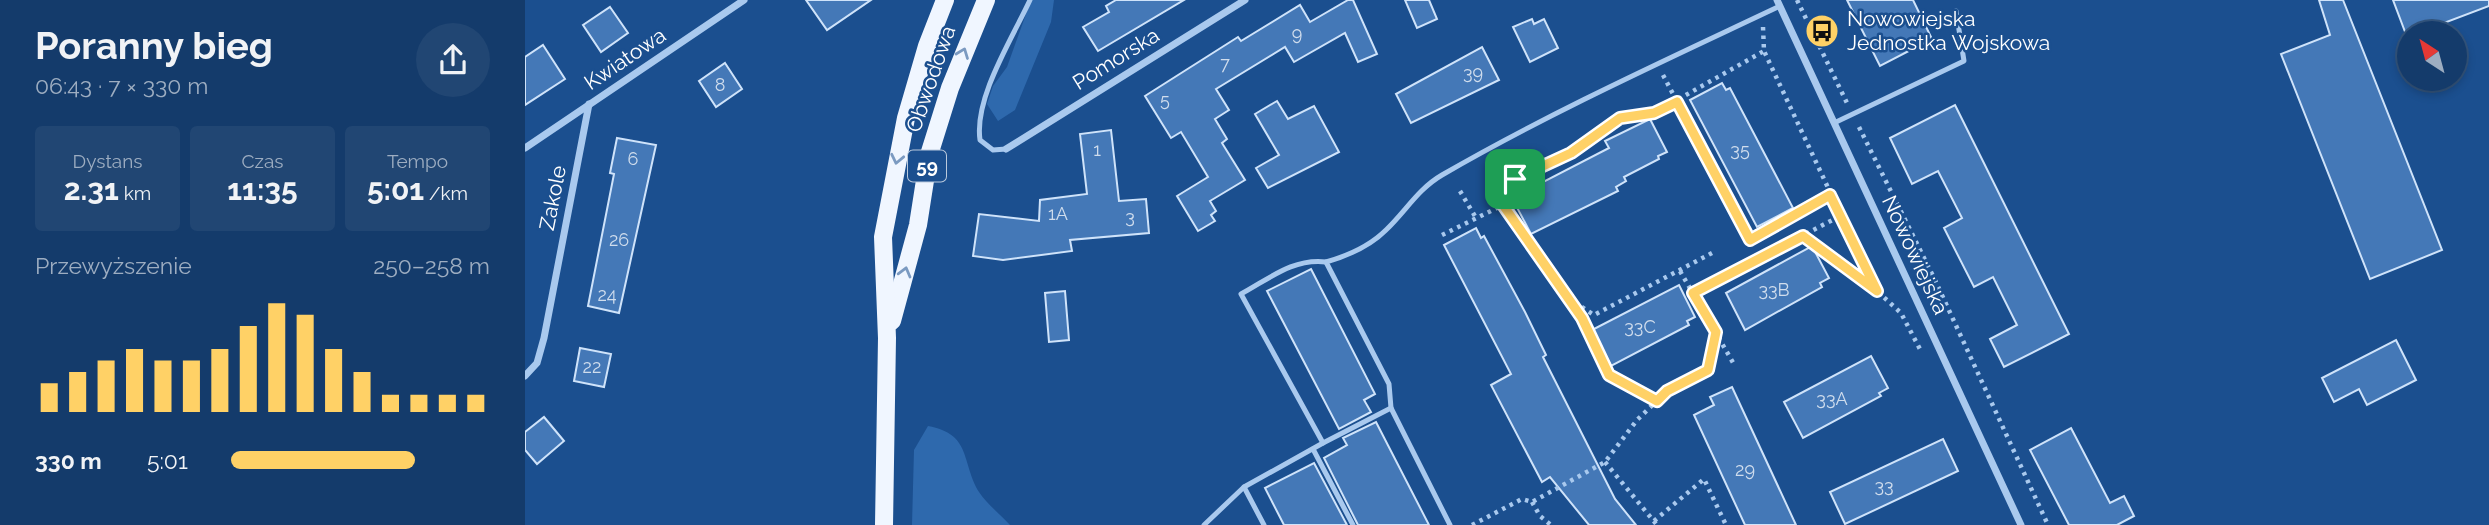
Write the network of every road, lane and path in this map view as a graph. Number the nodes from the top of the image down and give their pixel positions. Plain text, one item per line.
1 (744, 0) edge
2 (945, 0) edge
3 (986, 0) edge
4 (1030, 0) edge
5 (1245, 0) edge
6 (1797, 0) edge
7 (1779, 3) edge
8 (1957, 12) dead end
9 (1762, 14) junction
10 (1764, 51) junction
11 (1658, 64) junction
12 (1677, 102) junction
13 (589, 104) junction
14 (1852, 114) junction
15 (1834, 123) junction
16 (525, 148) edge
17 (1006, 149) joint
18 (1460, 191) dead end
19 (1830, 195) junction
20 (1503, 205) junction
21 (1840, 216) junction
22 (1476, 218) junction
23 (1442, 235) dead end
24 (1803, 236) junction
25 (1712, 253) dead end
26 (1326, 262) junction
27 (1680, 271) junction
28 (1693, 293) junction
29 (1569, 298) junction
30 (1716, 332) junction
31 (887, 338) junction
32 (1735, 366) dead end
33 (525, 376) edge
34 (1657, 401) junction
35 (1391, 408) junction
36 (1323, 443) junction
37 (1313, 449) junction
38 (1605, 462) junction
39 (1244, 487) junction
40 (1532, 502) junction
41 (1655, 523) edge
42 (884, 525) edge
43 (1203, 525) edge
44 (1264, 525) edge
45 (1353, 525) edge
46 (1450, 525) edge
47 (1472, 525) edge
48 (1551, 525) edge
49 (1726, 525) edge
50 (2021, 525) edge
51 (2048, 525) edge

1 - 13 street, Kwiatowa
2 -> 31 main road, Obwodowa / 59
31 -> 3 main road, Obwodowa / 59
4 - 17 lane
5 - 17 street, Pomorska
6 - 14 path
7 - 9 lane
7 - 15 street, Nowowiejska
8 - 14 lane
9 - 10 path
9 - 11 lane
10 - 12 path
10 - 19 path
11 - 12 path
11 - 26 lane
12 - 19 path
12 - 20 path
13 - 16 street, Kwiatowa
13 - 33 street, Zakole
14 - 15 lane
14 - 51 path
15 - 50 street, Nowowiejska
18 - 22 path
19 - 21 path
20 - 22 path
20 - 29 path
21 - 24 path
21 - 24 path
22 - 23 path
24 - 28 path
25 - 27 path
26 - 35 lane
26 - 36 lane
27 - 28 path
27 - 29 path
28 - 30 path
29 - 34 path
30 - 32 path
30 - 34 path
31 - 42 main road, Obwodowa / 59
34 - 38 path
35 - 36 lane
35 - 46 lane
36 - 37 lane
37 - 39 lane
37 - 45 lane
38 - 40 path
38 - 41 path
39 - 43 lane
39 - 44 lane
40 - 47 path
40 - 48 path
41 - 49 path

